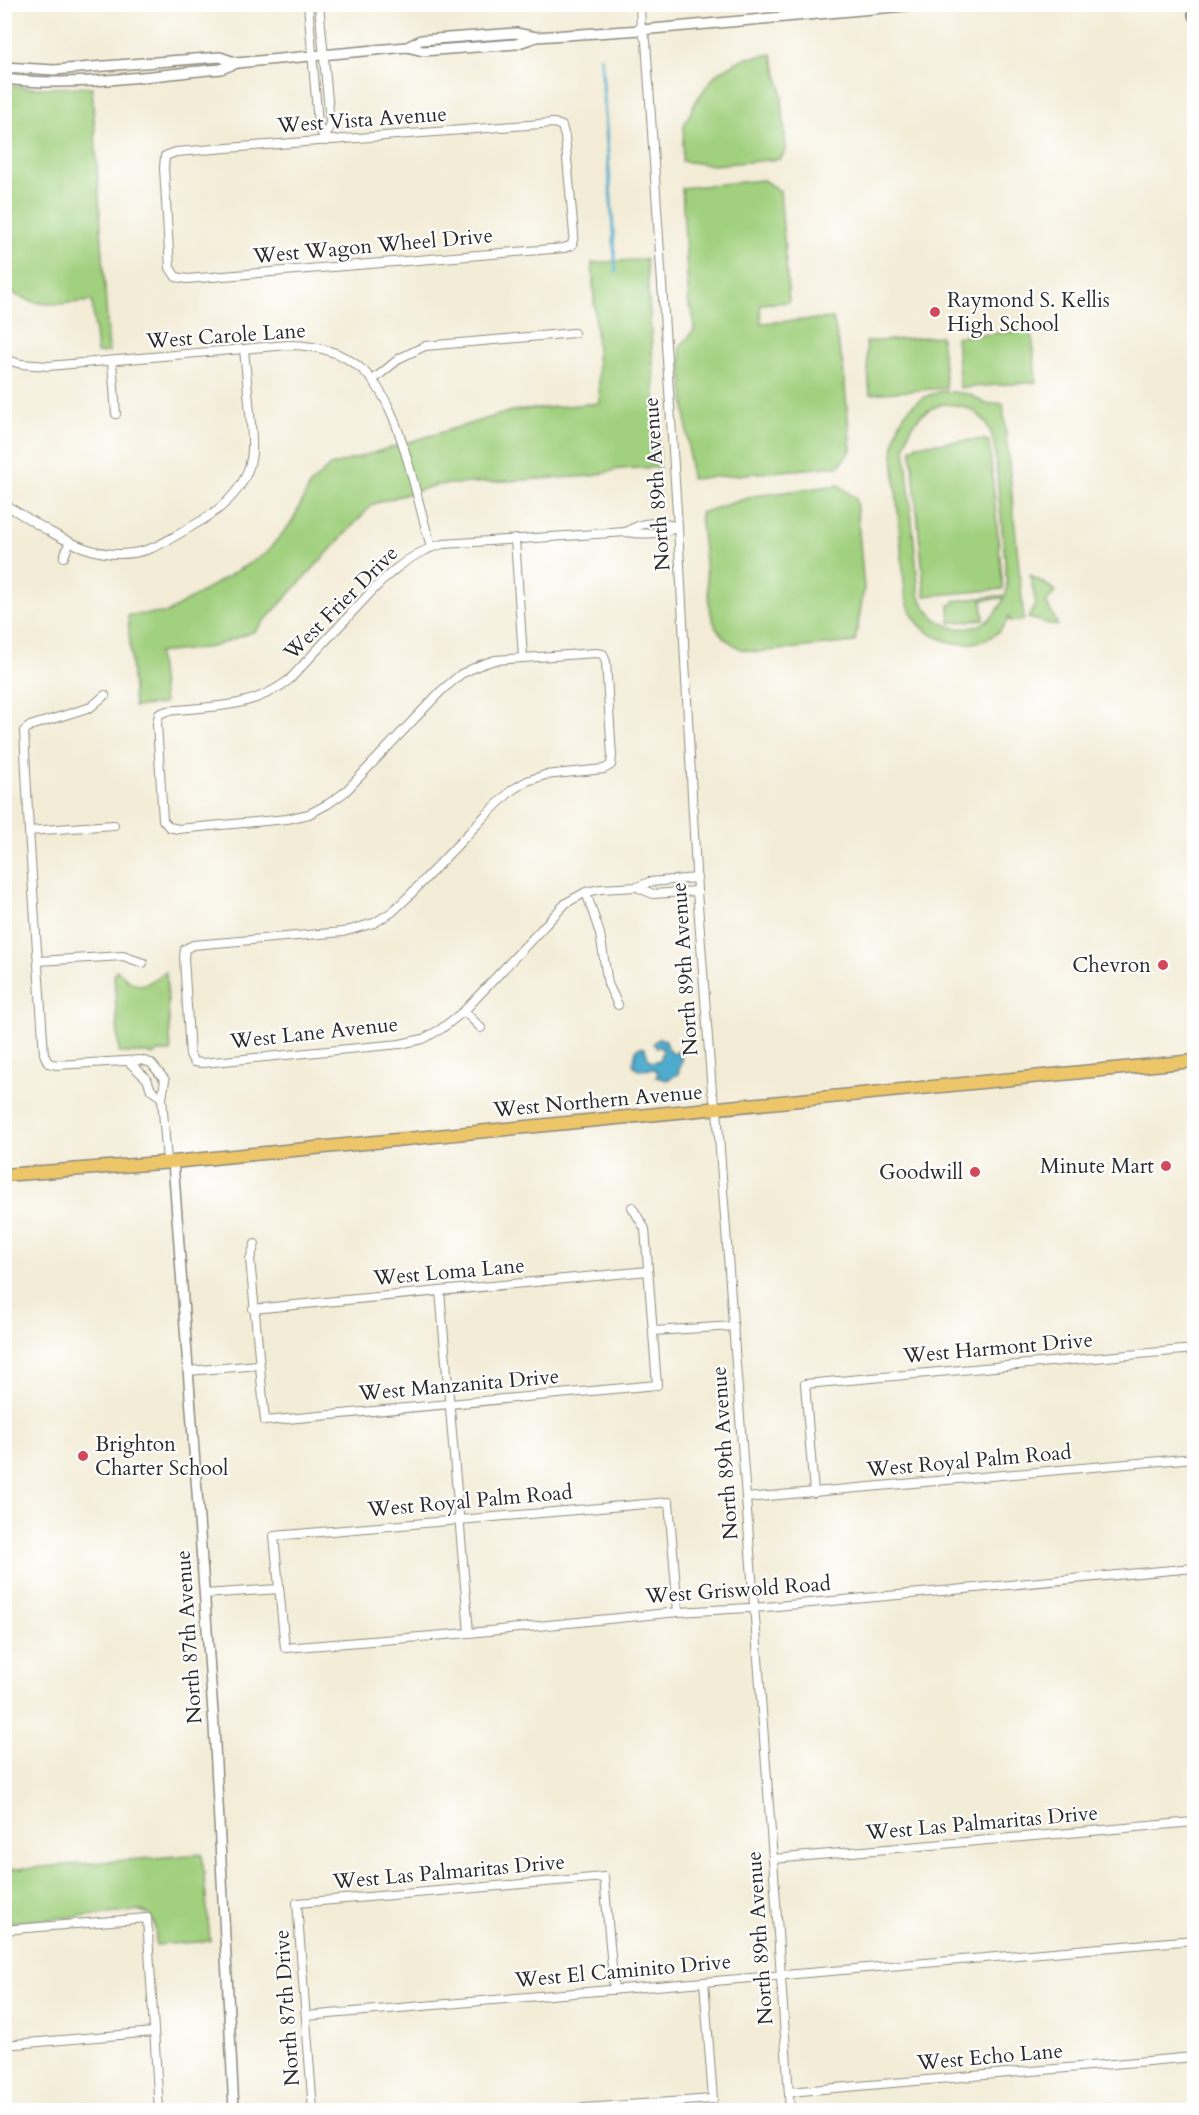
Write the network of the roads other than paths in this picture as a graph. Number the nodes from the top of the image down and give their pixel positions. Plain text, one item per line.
1 (308, 4) edge
2 (319, 4) edge
3 (640, 4) edge
4 (927, 4) edge
5 (1194, 4) edge
6 (1194, 15) edge
7 (641, 30) junction
8 (323, 55) junction
9 (312, 56) junction
10 (237, 63) junction
11 (4, 67) edge
12 (4, 79) edge
13 (325, 141) junction
14 (572, 244) joint
15 (176, 277) joint
16 (574, 333) dead end
17 (244, 349) junction
18 (4, 359) edge
19 (112, 362) junction
20 (373, 380) junction
21 (116, 414) dead end
22 (4, 504) edge
23 (678, 527) junction
24 (514, 539) junction
25 (69, 543) junction
26 (431, 547) junction
27 (64, 557) dead end
28 (523, 657) junction
29 (105, 695) dead end
30 (114, 825) dead end
31 (29, 831) junction
32 (697, 878) junction
33 (637, 887) junction
34 (698, 891) junction
35 (586, 892) junction
36 (38, 961) junction
37 (143, 963) dead end
38 (618, 1005) dead end
39 (464, 1011) junction
40 (481, 1028) dead end
41 (1194, 1061) edge
42 (129, 1062) junction
43 (159, 1071) junction
44 (147, 1079) junction
45 (162, 1098) junction
46 (717, 1110) junction
47 (170, 1162) junction
48 (4, 1175) edge
49 (632, 1207) dead end
50 (255, 1244) dead end
51 (648, 1271) junction
52 (440, 1291) junction
53 (253, 1309) junction
54 (734, 1326) junction
55 (653, 1331) junction
56 (1194, 1349) edge
57 (260, 1365) junction
58 (188, 1371) junction
59 (450, 1404) junction
60 (1194, 1458) edge
61 (814, 1493) junction
62 (746, 1498) junction
63 (459, 1520) junction
64 (1194, 1568) edge
65 (279, 1589) junction
66 (204, 1594) junction
67 (754, 1607) junction
68 (678, 1612) junction
69 (469, 1633) junction
70 (1194, 1822) edge
71 (773, 1858) junction
72 (297, 1903) joint
73 (4, 1930) edge
74 (1194, 1940) edge
75 (781, 1976) junction
76 (704, 1982) junction
77 (614, 1990) junction
78 (306, 2016) junction
79 (154, 2032) junction
80 (4, 2045) edge
81 (1194, 2057) edge
82 (789, 2092) junction
83 (159, 2110) edge
84 (234, 2110) edge
85 (313, 2110) edge
86 (556, 2110) edge
87 (790, 2110) edge

1 - 9 street
2 - 8 street
3 - 7 street, North 89th Avenue
4 - 7 street
5 - 6 main road
7 - 8 street
7 - 23 street, North 89th Avenue
8 - 9 street
8 - 13 street
9 - 10 street
9 - 13 street
10 - 11 street
10 - 12 street
13 - 14 street, West Vista Avenue
13 - 15 street, West Vista Avenue
14 - 15 street, West Wagon Wheel Drive
16 - 20 street
17 - 19 street, West Carole Lane
17 - 20 street, West Carole Lane
17 - 25 street
18 - 19 street, West Carole Lane
19 - 21 street
20 - 26 street, West Carole Lane
22 - 25 street
23 - 24 street, West Frier Drive
23 - 32 street, North 89th Avenue
24 - 26 street, West Frier Drive
24 - 28 street
25 - 27 street
26 - 28 street, West Frier Drive
28 - 39 street, West Lane Avenue
29 - 31 street
30 - 31 street
31 - 36 street
32 - 33 street, West Lane Avenue
32 - 34 street, North 89th Avenue
33 - 34 street, West Lane Avenue
33 - 35 street, West Lane Avenue
34 - 46 street, North 89th Avenue
35 - 38 street
35 - 39 street, West Lane Avenue
36 - 37 street
36 - 42 street
39 - 40 street
41 - 46 main road, West Northern Avenue
42 - 43 street
42 - 44 street
43 - 44 street
43 - 45 street, North 87th Avenue
44 - 45 street
45 - 47 street, North 87th Avenue
46 - 47 main road, West Northern Avenue
46 - 54 street, North 89th Avenue
47 - 48 main road, West Northern Avenue
47 - 58 street, North 87th Avenue
49 - 51 street
50 - 53 street
51 - 52 street, West Loma Lane
51 - 55 street
52 - 53 street, West Loma Lane
52 - 59 street
53 - 57 street
54 - 55 street
54 - 62 street, North 89th Avenue
55 - 59 street, West Manzanita Drive
56 - 61 street, West Harmont Drive
57 - 58 street
57 - 59 street, West Manzanita Drive
58 - 66 street, North 87th Avenue
59 - 63 street
60 - 61 street, West Royal Palm Road
61 - 62 street, West Royal Palm Road
62 - 67 street, North 89th Avenue
63 - 65 street, West Royal Palm Road
63 - 68 street, West Royal Palm Road
63 - 69 street
64 - 67 street, West Griswold Road
65 - 66 street
65 - 69 street, West Griswold Road
66 - 84 street, North 87th Avenue
67 - 68 street, West Griswold Road
67 - 71 street, North 89th Avenue
68 - 69 street, West Griswold Road
70 - 71 street, West Las Palmaritas Drive
71 - 75 street, North 89th Avenue
72 - 77 street, West Las Palmaritas Drive
72 - 78 street, North 87th Drive
73 - 79 street
74 - 75 street, West El Caminito Drive
75 - 76 street, West El Caminito Drive
75 - 82 street, North 89th Avenue
76 - 77 street, West El Caminito Drive
76 - 86 street
77 - 78 street, West El Caminito Drive
78 - 85 street, North 87th Drive
79 - 80 street
79 - 83 street
81 - 82 street, West Echo Lane
82 - 87 street, North 89th Avenue

